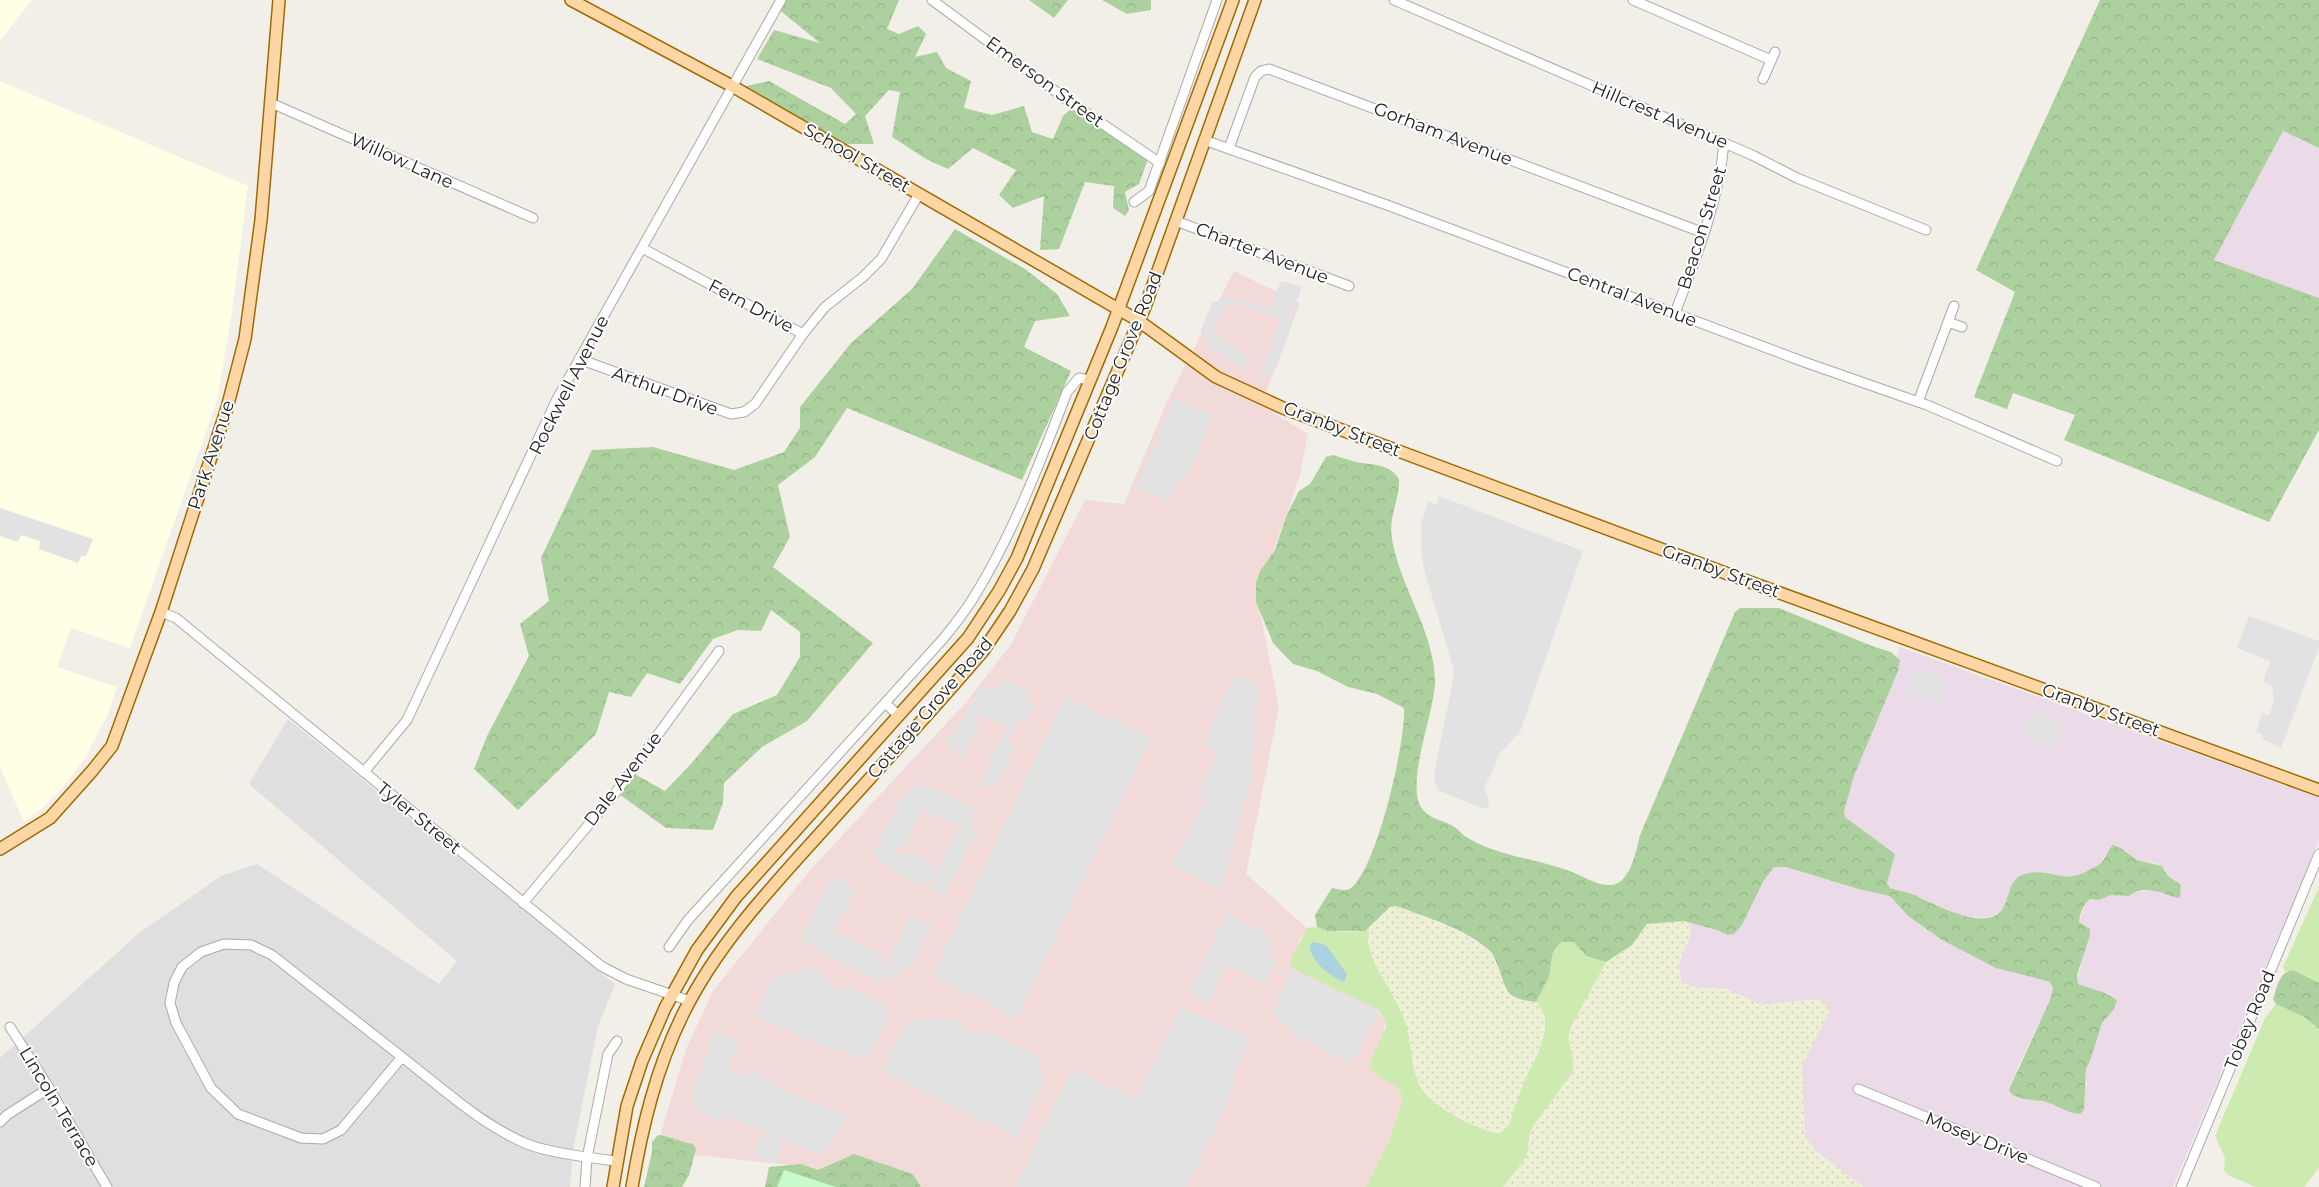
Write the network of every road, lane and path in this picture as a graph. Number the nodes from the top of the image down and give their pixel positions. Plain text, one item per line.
1 (279, 0) edge
2 (572, 0) edge
3 (781, 0) edge
4 (932, 0) edge
5 (1217, 0) edge
6 (1233, 0) edge
7 (1256, 0) edge
8 (1394, 0) edge
9 (1634, 0) edge
10 (1763, 78) dead end
11 (732, 86) junction
12 (271, 103) junction
13 (1204, 140) junction
14 (1724, 143) junction
15 (1229, 148) junction
16 (1160, 163) junction
17 (919, 194) junction
18 (1134, 202) dead end
19 (532, 218) dead end
20 (1176, 221) junction
21 (1926, 230) dead end
22 (1704, 233) junction
23 (642, 248) junction
24 (1349, 286) dead end
25 (1954, 306) dead end
26 (1119, 309) junction
27 (1675, 313) junction
28 (1139, 321) junction
29 (1948, 322) junction
30 (1962, 327) dead end
31 (803, 334) junction
32 (579, 359) junction
33 (1090, 380) junction
34 (1918, 402) junction
35 (2056, 461) dead end
36 (1028, 486) junction
37 (1046, 492) junction
38 (161, 612) junction
39 (968, 638) junction
40 (719, 651) dead end
41 (984, 651) junction
42 (885, 703) junction
43 (899, 716) junction
44 (364, 772) junction
45 (2319, 790) edge
46 (809, 817) junction
47 (823, 831) junction
48 (0, 849) edge
49 (2319, 854) edge
50 (523, 903) junction
51 (669, 947) dead end
52 (672, 996) junction
53 (690, 1001) junction
54 (10, 1027) dead end
55 (617, 1041) dead end
56 (402, 1057) junction
57 (49, 1088) junction
58 (1858, 1089) dead end
59 (0, 1122) edge
60 (587, 1158) junction
61 (616, 1161) junction
62 (108, 1187) edge
63 (585, 1187) edge
64 (614, 1187) edge
65 (632, 1187) edge
66 (2096, 1187) edge
67 (2181, 1187) edge

1 - 12 main road, Park Avenue
2 - 11 main road, School Street
3 - 11 street, Rockwell Avenue
4 - 16 street, Emerson Street
5 - 16 street
6 - 26 main road, Cottage Grove Road
7 - 13 main road, Cottage Grove Road
8 - 14 street, Hillcrest Avenue
9 - 10 street
11 - 17 main road, School Street
11 - 23 street, Rockwell Avenue
12 - 19 street, Willow Lane
12 - 38 main road, Park Avenue
13 - 15 street, Central Avenue
13 - 20 main road, Cottage Grove Road
14 - 21 street, Hillcrest Avenue
14 - 22 street, Beacon Street
15 - 22 street, Gorham Avenue
15 - 27 street, Central Avenue
16 - 18 street
17 - 26 main road, School Street
17 - 31 street, Fern Drive
20 - 24 street, Charter Avenue
20 - 28 main road, Cottage Grove Road
22 - 27 street, Beacon Street
23 - 31 street, Fern Drive
23 - 32 street, Rockwell Avenue
25 - 29 street
26 - 28 main road, School Street
26 - 33 main road, Cottage Grove Road
27 - 34 street, Central Avenue
28 - 41 main road, Cottage Grove Road
28 - 45 main road, Granby Street
29 - 30 street
29 - 34 street
31 - 32 street, Arthur Drive
32 - 44 street, Rockwell Avenue
33 - 36 street, Cottage Grove Road
33 - 37 main road, Cottage Grove Road
34 - 35 street, Central Avenue
36 - 37 street
36 - 42 street, Cottage Grove Road
37 - 39 main road, Cottage Grove Road
38 - 44 street, Tyler Street
38 - 48 main road, Park Avenue
39 - 41 main road
39 - 43 main road, Cottage Grove Road
40 - 50 street, Dale Avenue
41 - 47 main road, Cottage Grove Road
42 - 43 street, Cottage Grove Road
42 - 51 street, Cottage Grove Road
43 - 46 main road, Cottage Grove Road
44 - 50 street, Tyler Street
46 - 47 main road
46 - 52 main road, Cottage Grove Road
47 - 53 main road, Cottage Grove Road
49 - 67 street, Tobey Road
50 - 52 street, Tyler Street
52 - 53 street, Tyler Street
52 - 61 main road, Cottage Grove Road
53 - 65 main road, Cottage Grove Road
54 - 57 street, Lincoln Terrace
55 - 60 street
56 - 56 street
56 - 60 street
57 - 59 street
57 - 62 street, Lincoln Terrace
58 - 66 street, Mosey Drive
60 - 61 street
60 - 63 street
61 - 64 main road, Cottage Grove Road

